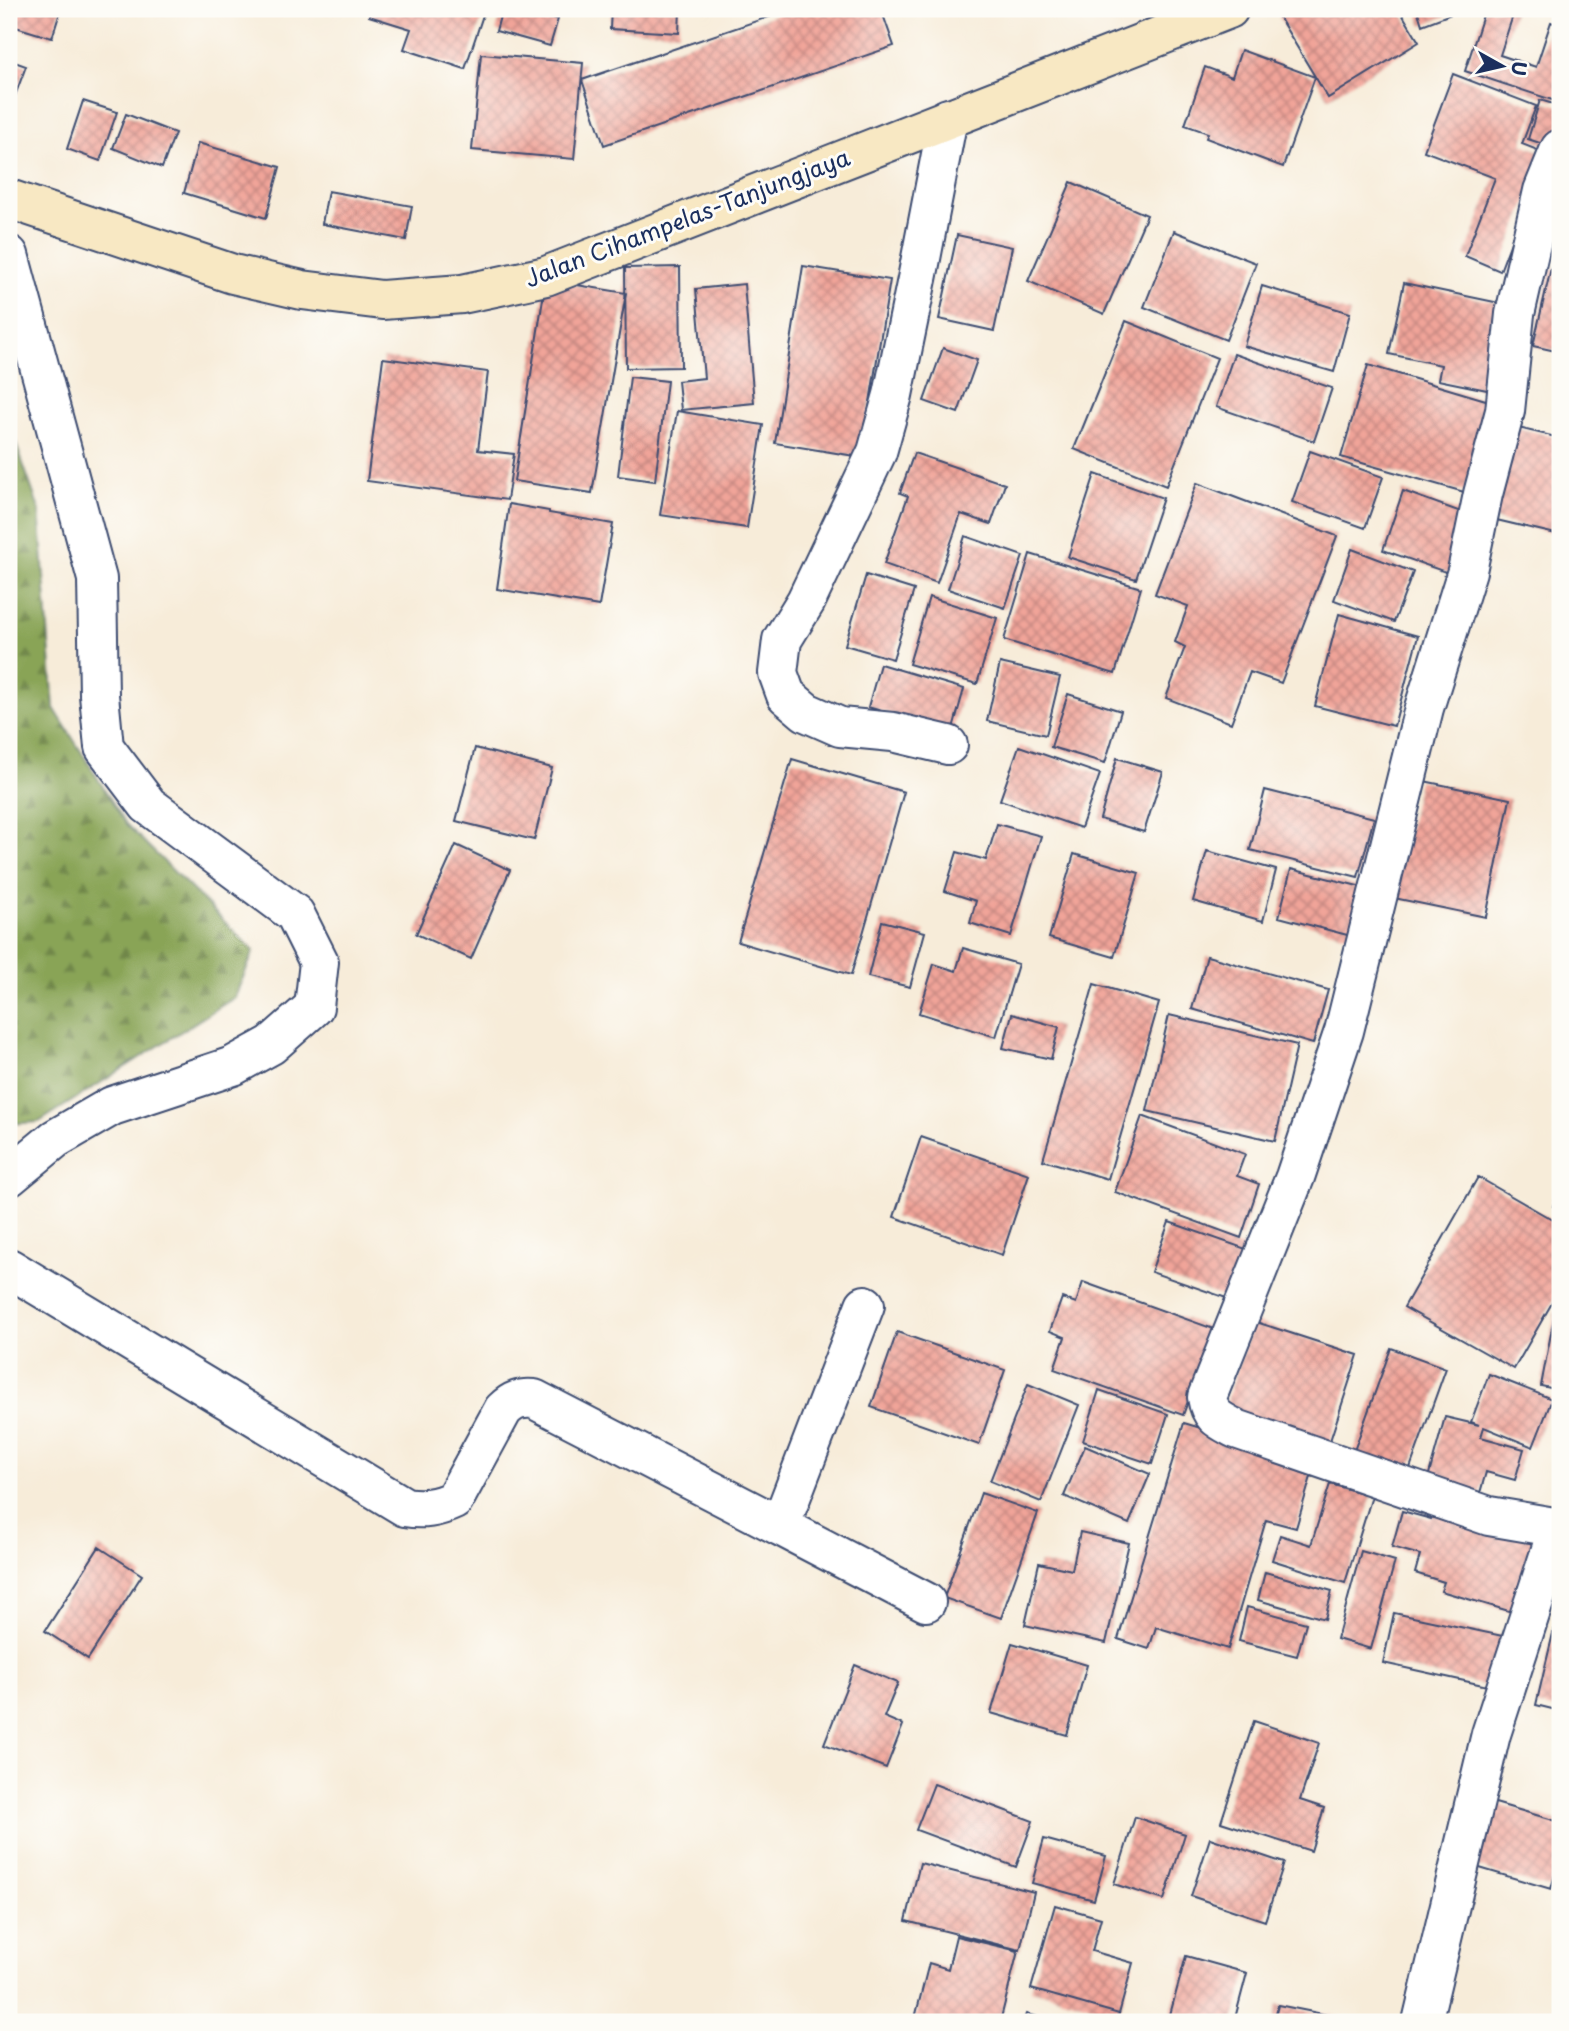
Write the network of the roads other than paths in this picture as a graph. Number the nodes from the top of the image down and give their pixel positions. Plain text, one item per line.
1 (1229, 9) edge
2 (948, 118) junction
3 (1560, 149) edge
4 (9, 199) edge
5 (9, 255) edge
6 (948, 745) dead end
7 (9, 1177) edge
8 (9, 1268) edge
9 (865, 1305) dead end
10 (780, 1526) junction
11 (1559, 1528) edge
12 (926, 1602) dead end
13 (1422, 2022) edge

1 - 2 main road, Jalan Cihampelas-Tanjungjaya
2 - 4 main road, Jalan Cihampelas-Tanjungjaya
2 - 6 street
3 - 11 street
5 - 7 street
8 - 10 street
9 - 10 street
10 - 12 street
11 - 13 street

